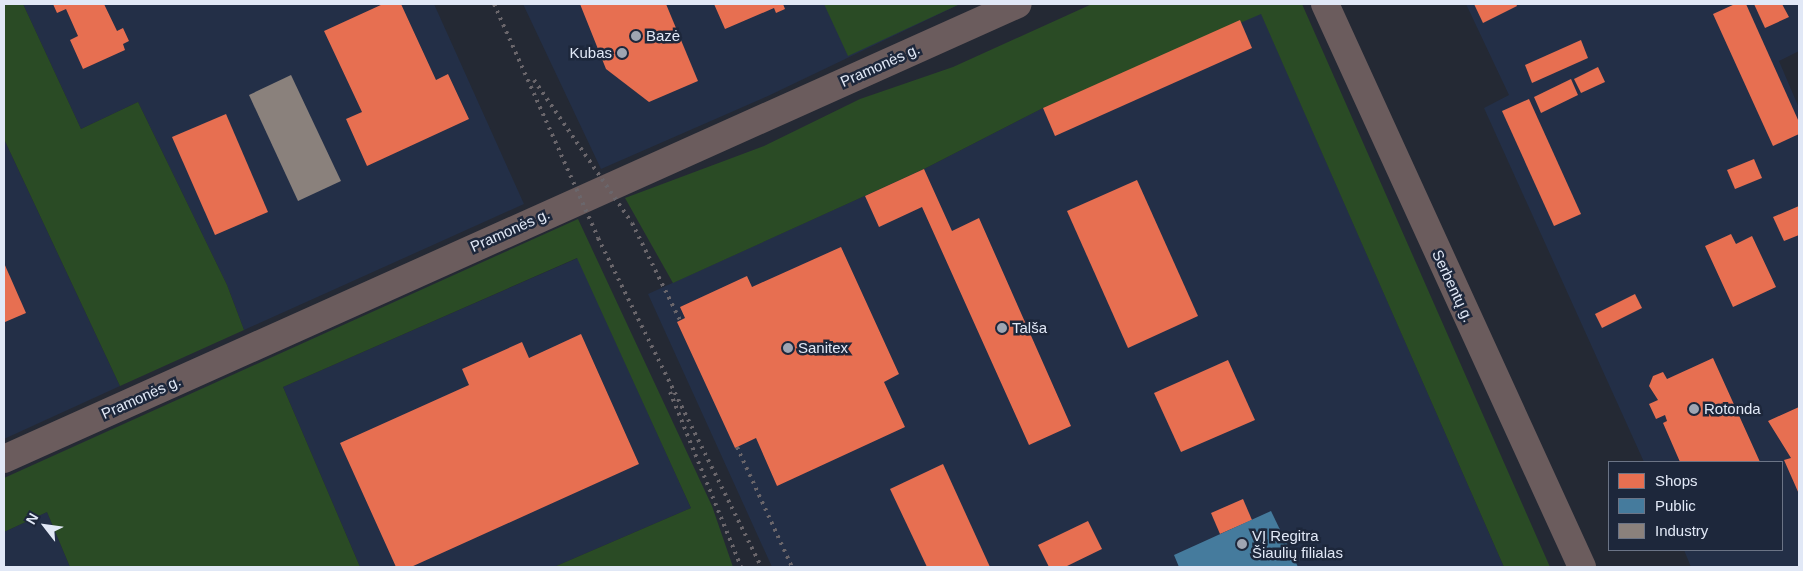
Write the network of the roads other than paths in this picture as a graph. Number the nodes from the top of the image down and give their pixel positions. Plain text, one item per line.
1 (1018, 4) edge
2 (1325, 4) edge
3 (4, 459) edge
4 (1582, 567) edge

1 - 3 main road, Pramonės g.
2 - 4 main road, Serbentų g.

